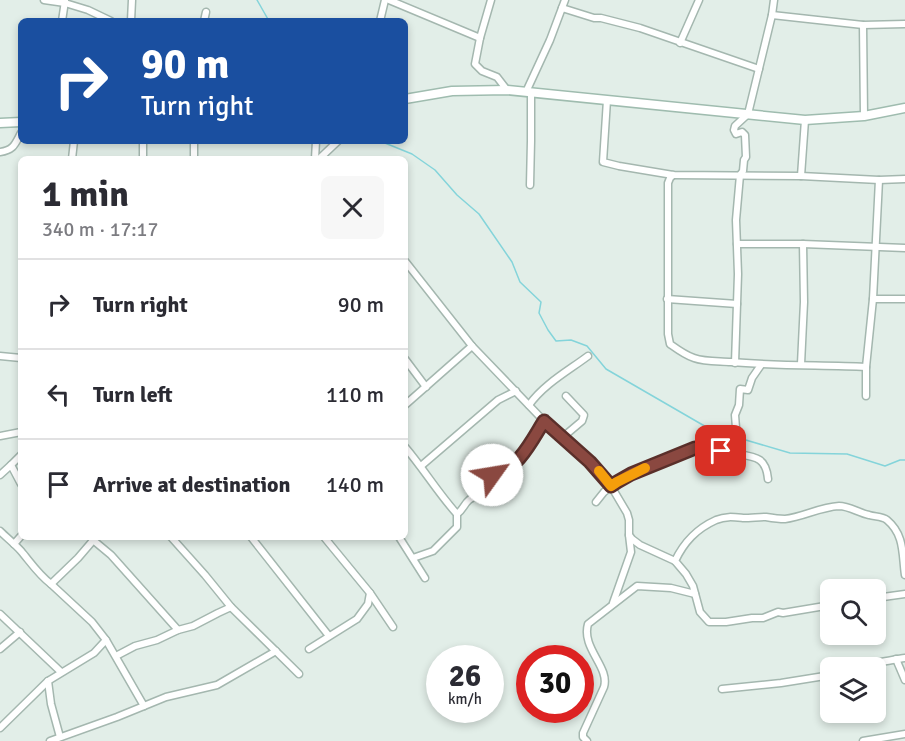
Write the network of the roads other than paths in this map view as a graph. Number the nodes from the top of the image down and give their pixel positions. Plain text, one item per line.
1 (44, 0) edge
2 (132, 0) edge
3 (387, 0) edge
4 (491, 0) edge
5 (565, 0) edge
6 (699, 0) edge
7 (774, 0) edge
8 (65, 1) edge
9 (562, 8) junction
10 (206, 12) dead end
11 (772, 15) junction
12 (62, 18) edge
13 (105, 18) edge
14 (131, 18) edge
15 (205, 18) edge
16 (381, 18) edge
17 (905, 24) edge
18 (863, 25) junction
19 (480, 38) junction
20 (680, 43) junction
21 (759, 69) junction
22 (507, 90) junction
23 (528, 92) junction
24 (408, 98) edge
25 (607, 100) junction
26 (905, 108) edge
27 (748, 114) junction
28 (864, 116) junction
29 (805, 120) junction
30 (18, 122) edge
31 (0, 123) edge
32 (18, 139) edge
33 (334, 144) edge
34 (0, 152) edge
35 (320, 156) edge
36 (674, 175) junction
37 (740, 175) junction
38 (801, 176) junction
39 (905, 179) edge
40 (879, 180) junction
41 (530, 185) dead end
42 (737, 244) junction
43 (803, 244) junction
44 (874, 246) junction
45 (905, 248) edge
46 (408, 265) edge
47 (668, 299) junction
48 (873, 299) junction
49 (905, 299) edge
50 (737, 304) junction
51 (472, 346) junction
52 (0, 356) edge
53 (588, 356) dead end
54 (18, 358) edge
55 (408, 363) edge
56 (735, 363) junction
57 (801, 364) junction
58 (761, 365) junction
59 (866, 367) junction
60 (426, 387) junction
61 (516, 391) junction
62 (566, 396) dead end
63 (866, 396) dead end
64 (408, 402) edge
65 (529, 405) junction
66 (544, 421) junction
67 (18, 433) edge
68 (0, 436) edge
69 (563, 437) junction
70 (408, 451) edge
71 (738, 454) junction
72 (18, 458) edge
73 (11, 465) junction
74 (421, 466) junction
75 (0, 475) edge
76 (18, 478) edge
77 (768, 479) dead end
78 (611, 486) junction
79 (596, 502) dead end
80 (457, 513) junction
81 (0, 531) edge
82 (629, 535) junction
83 (18, 539) edge
84 (93, 540) edge
85 (95, 540) edge
86 (174, 540) edge
87 (253, 540) edge
88 (329, 540) edge
89 (401, 540) edge
90 (14, 544) junction
91 (413, 558) junction
92 (904, 558) edge
93 (675, 561) junction
94 (905, 575) edge
95 (425, 578) dead end
96 (51, 584) junction
97 (370, 593) junction
98 (695, 594) junction
99 (905, 594) edge
100 (886, 597) edge
101 (612, 604) junction
102 (231, 607) junction
103 (820, 607) edge
104 (0, 614) edge
105 (393, 627) dead end
106 (178, 630) junction
107 (20, 632) junction
108 (329, 636) junction
109 (106, 640) junction
110 (0, 649) edge
111 (309, 649) dead end
112 (276, 651) junction
113 (116, 656) junction
114 (905, 658) edge
115 (896, 659) junction
116 (886, 661) edge
117 (61, 672) junction
118 (299, 674) dead end
119 (820, 677) edge
120 (905, 680) edge
121 (48, 681) junction
122 (722, 689) dead end
123 (144, 706) junction
124 (0, 728) edge
125 (905, 734) edge
126 (60, 737) junction
127 (872, 740) edge
128 (50, 741) edge
129 (587, 741) edge
130 (863, 741) edge

1 - 8 street
2 - 14 street
3 - 16 street
3 - 19 street
4 - 19 street
5 - 9 street
6 - 20 street
7 - 11 street
8 - 12 street
8 - 13 street
9 - 20 street
9 - 23 street
10 - 15 street
11 - 18 street
11 - 21 street
17 - 18 street
18 - 28 street
19 - 22 street
20 - 21 street
21 - 27 street
22 - 23 main road
22 - 24 main road
23 - 25 main road
23 - 41 street
25 - 27 main road
25 - 36 street
26 - 28 main road
27 - 29 main road
27 - 37 street
28 - 29 main road
29 - 38 street
30 - 31 main road
32 - 34 street
33 - 35 street
36 - 37 street
36 - 47 street
37 - 38 street
37 - 42 street
38 - 40 street
39 - 40 street
40 - 44 street
42 - 43 street
42 - 50 street
43 - 44 street
43 - 57 street
44 - 45 street
44 - 48 street
46 - 51 street
47 - 50 street
47 - 56 street
48 - 49 street
48 - 59 street
50 - 56 street
51 - 60 street
51 - 61 street
52 - 54 street
53 - 65 street
55 - 60 street
56 - 58 street
57 - 58 street
57 - 59 street
58 - 71 street
59 - 63 street
60 - 64 street
61 - 65 street
61 - 74 street
62 - 69 street
65 - 66 street
66 - 69 street
66 - 80 street
67 - 68 street
69 - 78 street
70 - 74 street
71 - 77 street
71 - 78 street
72 - 73 street
73 - 75 street
73 - 76 street
74 - 80 street
78 - 79 street
78 - 82 street
80 - 91 street
81 - 90 street
82 - 93 street
82 - 101 street
83 - 90 street
84 - 96 street
85 - 106 street
86 - 102 street
87 - 108 street
88 - 97 street
89 - 91 street
90 - 96 street
91 - 95 street
92 - 93 street
92 - 94 street
93 - 98 street
96 - 109 street
97 - 105 street
97 - 108 street
98 - 101 street
98 - 103 street
99 - 100 street
101 - 129 street
102 - 106 street
102 - 112 street
104 - 107 street
106 - 113 street
107 - 110 street
107 - 117 street
108 - 111 street
109 - 113 street
109 - 117 street
112 - 118 street
112 - 123 street
113 - 123 street
114 - 115 street
115 - 116 street
115 - 120 street
117 - 121 street
119 - 122 street
121 - 124 street
121 - 126 street
123 - 126 street
125 - 127 street
126 - 128 street
127 - 130 street

